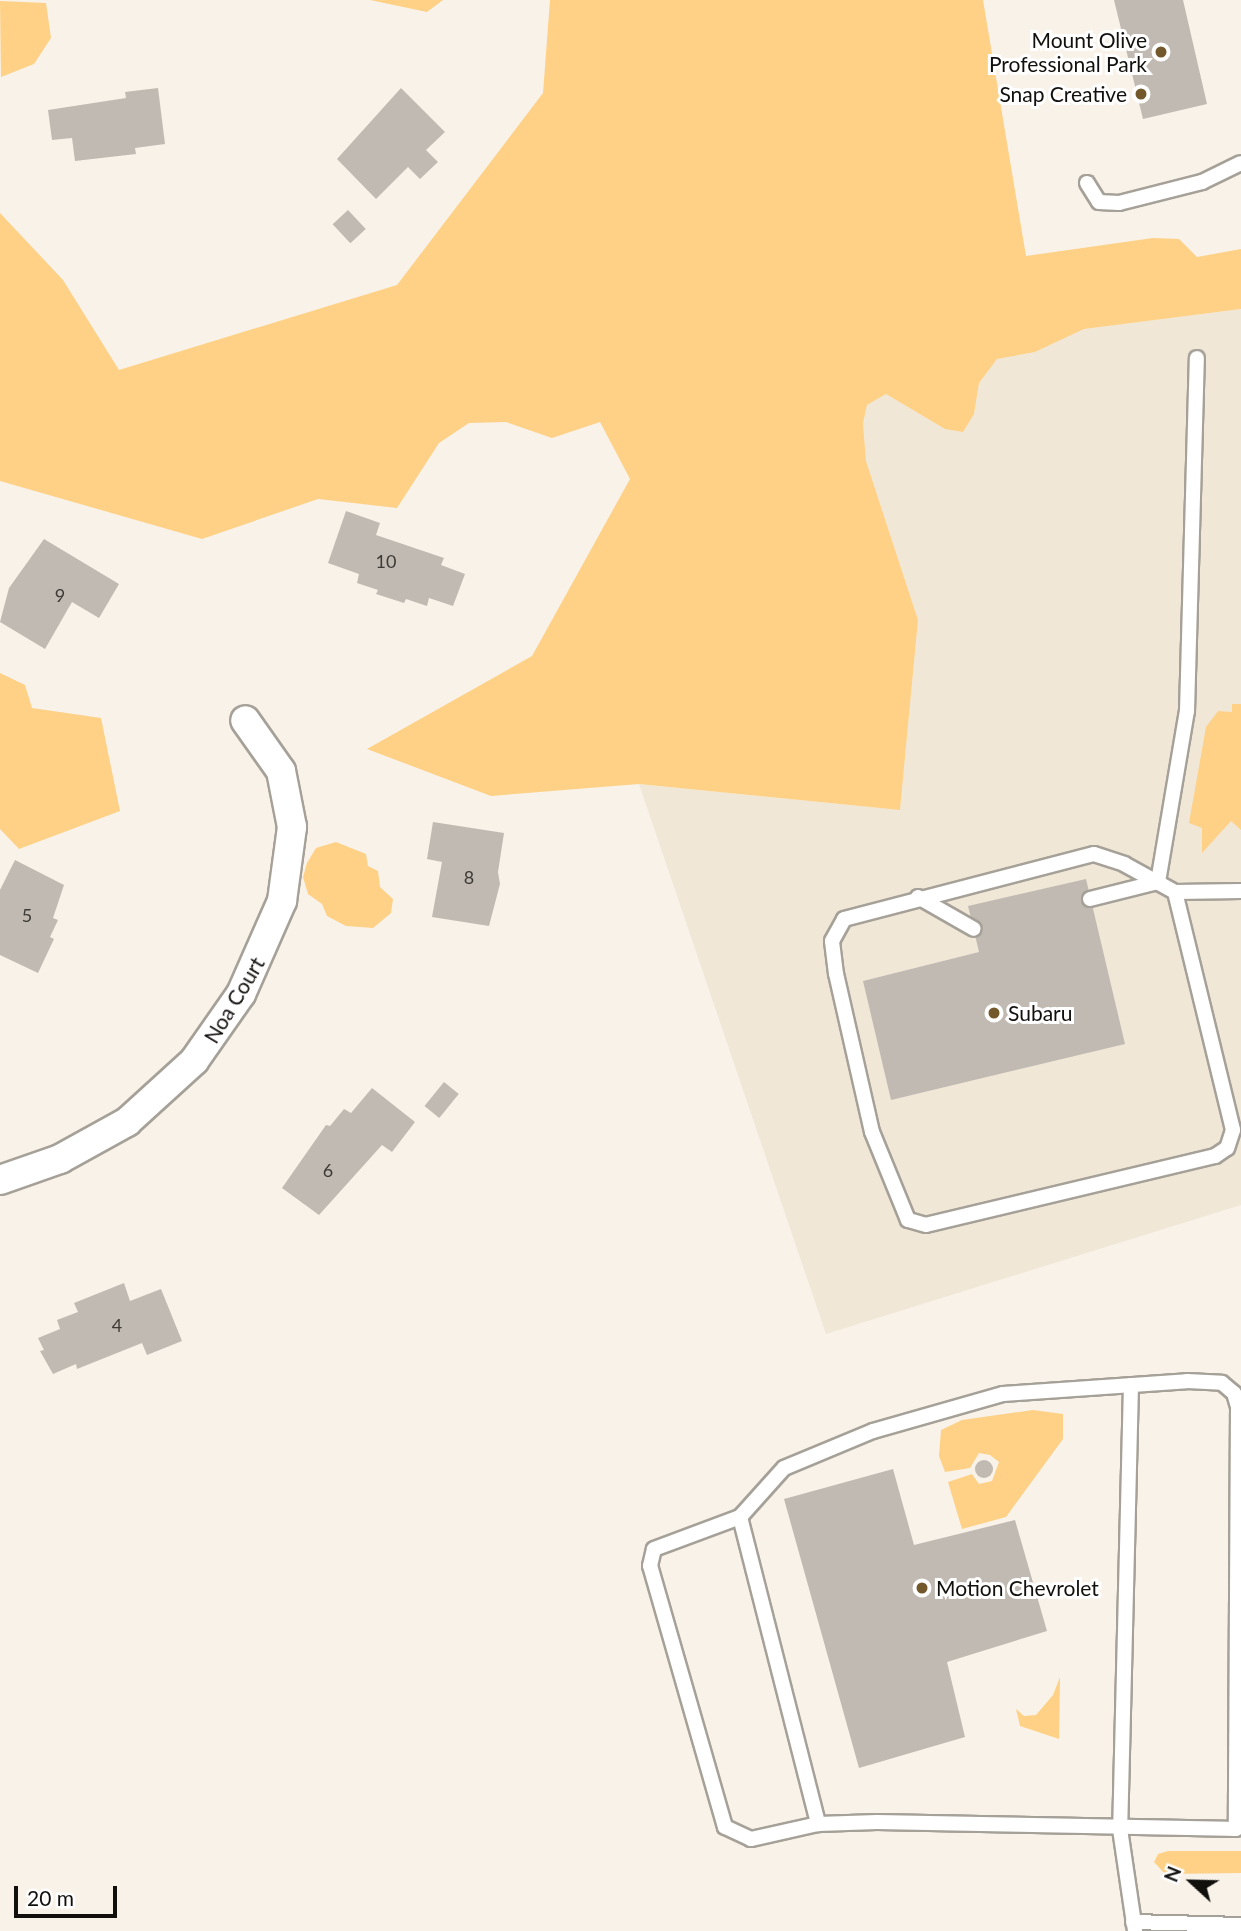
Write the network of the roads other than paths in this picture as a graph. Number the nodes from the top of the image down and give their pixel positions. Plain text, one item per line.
1 (1241, 163) edge
2 (1087, 183) dead end
3 (1197, 358) dead end
4 (245, 720) dead end
5 (1157, 882) junction
6 (1241, 891) edge
7 (1175, 892) junction
8 (919, 897) junction
9 (1090, 899) dead end
10 (974, 929) dead end
11 (0, 1180) edge
12 (1131, 1385) junction
13 (740, 1517) junction
14 (818, 1824) junction
15 (1120, 1829) junction
16 (1239, 1829) edge
17 (1241, 1925) edge
18 (1134, 1926) edge

1 - 2 lane
3 - 5 lane
4 - 11 street, Noa Court
5 - 7 lane
5 - 8 lane
5 - 9 lane
6 - 7 lane
7 - 8 lane
8 - 10 lane
12 - 13 lane
12 - 15 lane
12 - 16 lane
13 - 14 lane
13 - 14 lane
14 - 15 lane
15 - 16 lane
15 - 18 lane
17 - 18 lane

